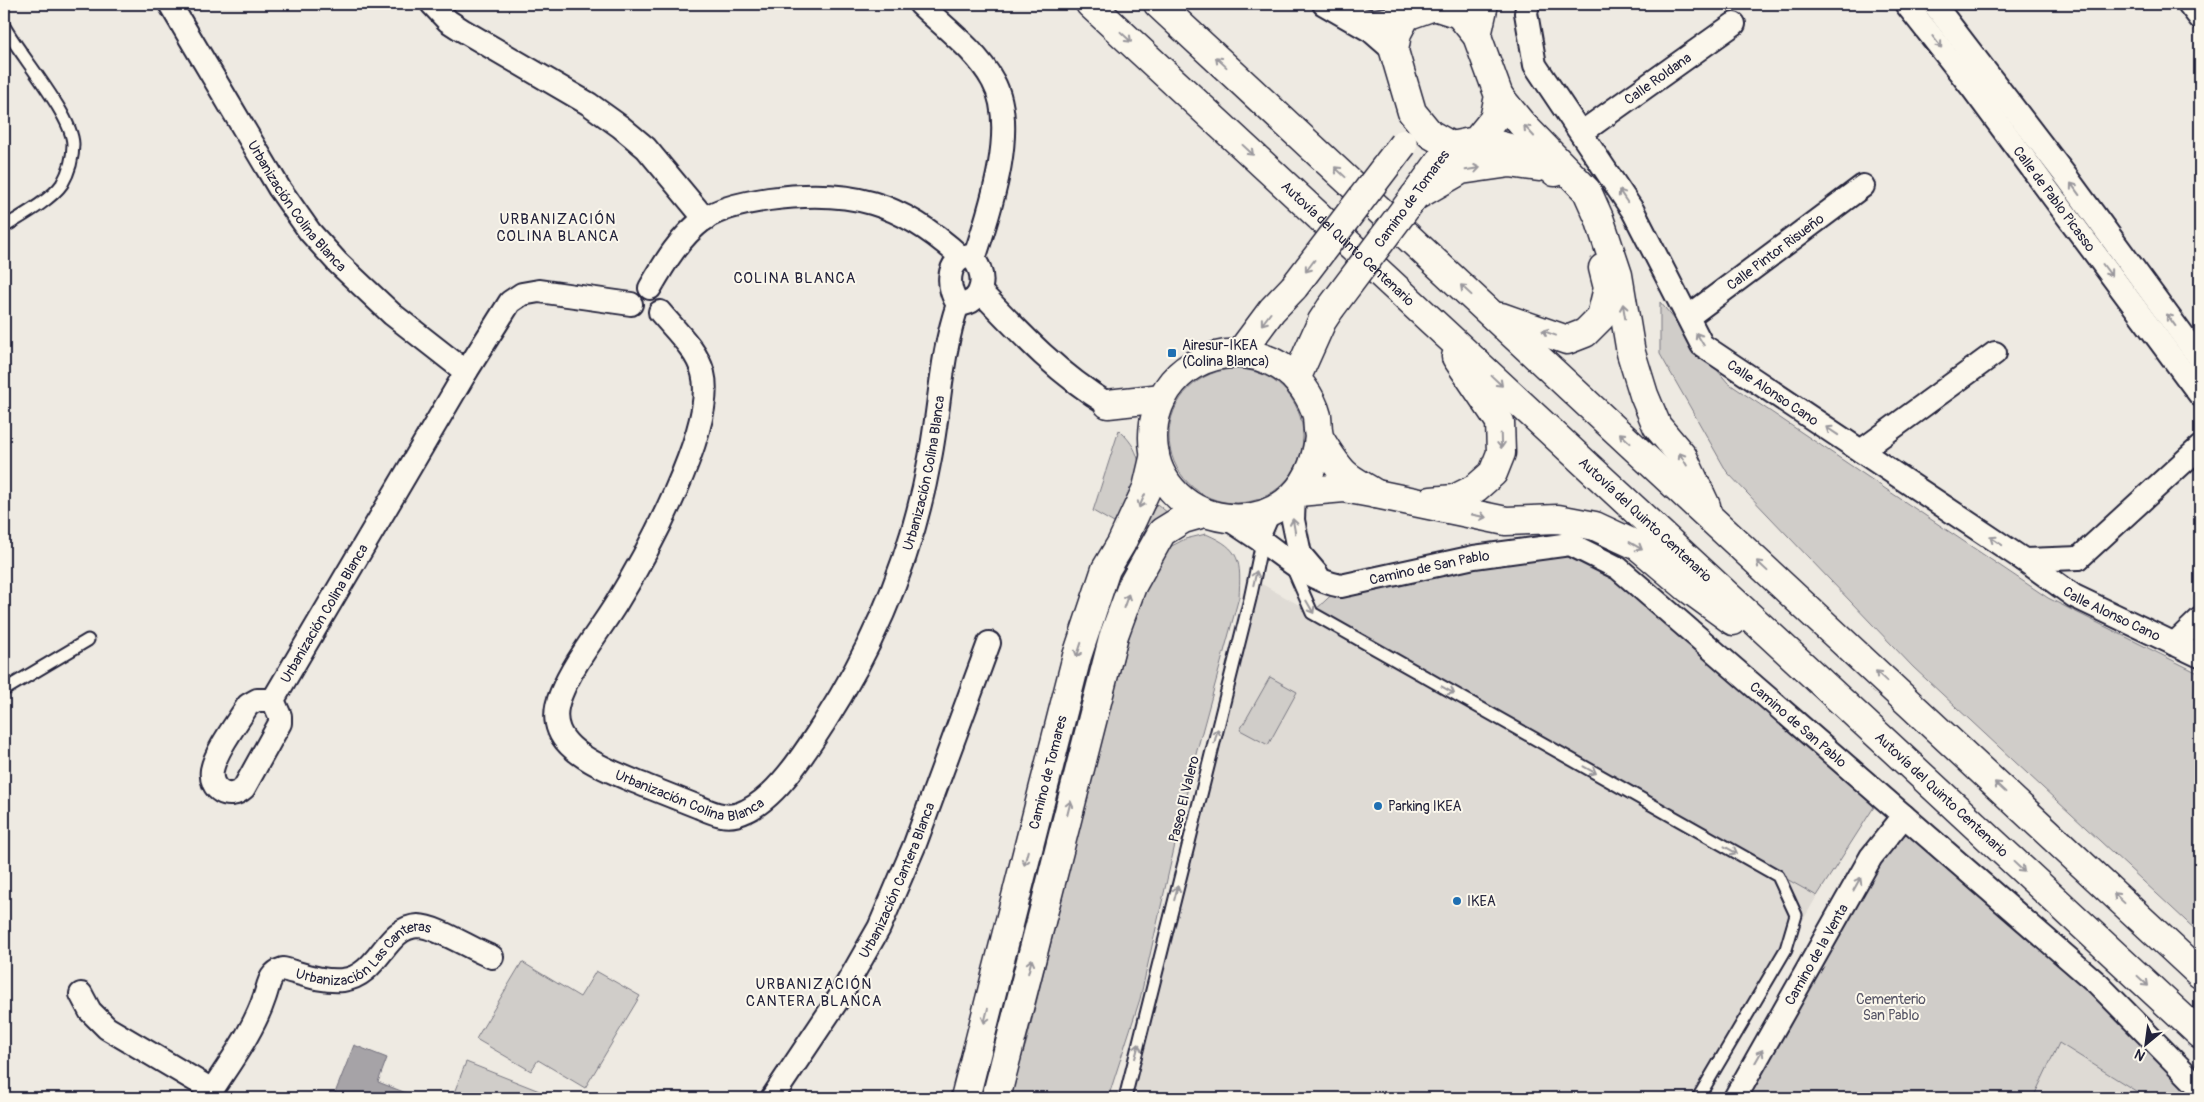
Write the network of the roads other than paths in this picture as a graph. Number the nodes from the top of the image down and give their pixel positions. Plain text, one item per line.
1 (170, 4) edge
2 (432, 4) edge
3 (920, 4) edge
4 (1090, 4) edge
5 (1158, 4) edge
6 (1484, 4) edge
7 (1528, 4) edge
8 (1906, 4) edge
9 (1934, 4) edge
10 (2189, 4) edge
11 (1435, 5) edge
12 (1332, 9) edge
13 (1406, 16) junction
14 (2200, 18) edge
15 (1734, 24) dead end
16 (4, 26) edge
17 (1477, 36) junction
18 (1394, 51) junction
19 (1499, 96) junction
20 (1412, 112) junction
21 (1581, 134) junction
22 (1463, 143) junction
23 (1552, 169) junction
24 (1863, 186) dead end
25 (1414, 197) junction
26 (705, 219) junction
27 (4, 228) edge
28 (968, 258) junction
29 (650, 288) junction
30 (980, 291) junction
31 (631, 304) junction
32 (958, 304) junction
33 (660, 312) junction
34 (1493, 314) junction
35 (1688, 317) junction
36 (1436, 324) junction
37 (1240, 353) junction
38 (1995, 353) dead end
39 (2200, 360) edge
40 (466, 372) junction
41 (1296, 379) junction
42 (2200, 395) edge
43 (1162, 398) junction
44 (1108, 404) junction
45 (1319, 437) junction
46 (1154, 444) junction
47 (2200, 447) edge
48 (1861, 451) junction
49 (1376, 494) junction
50 (1289, 499) junction
51 (1414, 503) junction
52 (1216, 516) junction
53 (1712, 519) junction
54 (1262, 542) junction
55 (2079, 558) junction
56 (2024, 560) junction
57 (1290, 563) junction
58 (1324, 583) junction
59 (2074, 596) junction
60 (2200, 619) edge
61 (88, 640) dead end
62 (989, 643) dead end
63 (2174, 644) junction
64 (2200, 656) edge
65 (4, 690) edge
66 (1829, 691) junction
67 (273, 700) dead end
68 (1904, 816) junction
69 (492, 957) dead end
70 (2200, 974) edge
71 (81, 994) dead end
72 (2200, 1034) edge
73 (2200, 1088) edge
74 (209, 1094) edge
75 (772, 1098) edge
76 (965, 1098) edge
77 (996, 1098) edge
78 (1125, 1098) edge
79 (1698, 1098) edge
80 (1735, 1098) edge

1 - 40 street, Urbanización Colina Blanca
2 - 26 street
3 - 28 street
4 -> 36 main road, Autovía del Quinto Centenario
34 -> 5 main road
6 - 17 main road
7 - 21 street, Calle Alonso Cano
8 -> 42 street, Calle de Pablo Picasso
39 -> 9 street, Calle de Pablo Picasso
10 - 14 street
11 - 13 main road
11 - 17 main road
12 - 13 street
12 - 18 street
13 - 18 main road
15 - 21 street, Calle Roldana
16 - 27 lane
17 - 19 main road
18 - 20 main road
19 - 22 main road
53 -> 19 main road
20 - 22 main road
20 -> 37 main road, bridge
35 -> 21 street, Calle Alonso Cano
22 - 23 main road
22 - 25 main road, Camino de Tomares
25 -> 23 main road
23 -> 34 main road
24 - 35 street, Calle Pintor Risueño
25 - 41 main road, Camino de Tomares, bridge
26 - 28 street
26 - 29 street
28 - 30 street
28 - 32 street
29 - 31 street
29 - 33 street
30 - 32 street
30 - 44 street
31 - 33 street
31 - 40 street, Urbanización Colina Blanca
32 - 33 street, Urbanización Colina Blanca
53 -> 34 main road
48 -> 35 street, Calle Alonso Cano
36 -> 51 main road
36 -> 66 main road, Autovía del Quinto Centenario
37 - 41 main road
37 - 43 main road
38 - 48 street
40 - 67 street, Urbanización Colina Blanca
41 - 45 main road
43 - 44 main road
43 - 46 main road
44 - 46 main road
45 - 49 main road
45 - 50 main road
46 - 52 main road
46 -> 76 main road, Camino de Tomares
47 - 55 street
56 -> 48 street, Calle Alonso Cano
49 - 50 main road
49 - 51 main road
50 - 52 main road
50 - 54 lane, Paseo El Valero
58 -> 50 street
51 -> 66 main road
52 - 54 street, Camino de San Pablo
77 -> 52 main road
70 -> 53 main road
54 - 57 street, Camino de San Pablo
78 -> 54 lane, Paseo El Valero
55 - 56 street
55 - 59 street
56 - 59 street, Calle Alonso Cano
57 - 58 street, Camino de San Pablo
57 -> 79 lane
58 - 68 street, Camino de San Pablo
59 - 63 street, Calle Alonso Cano
60 - 63 street
61 - 65 lane
62 - 75 street, Urbanización Cantera Blanca
63 - 64 street, Calle Alonso Cano
66 -> 72 main road, Autovía del Quinto Centenario
68 - 73 street, Camino de San Pablo
80 -> 68 street, Camino de la Venta
69 - 74 street, Urbanización Las Canteras
71 - 74 street, Urbanización Las Canteras

